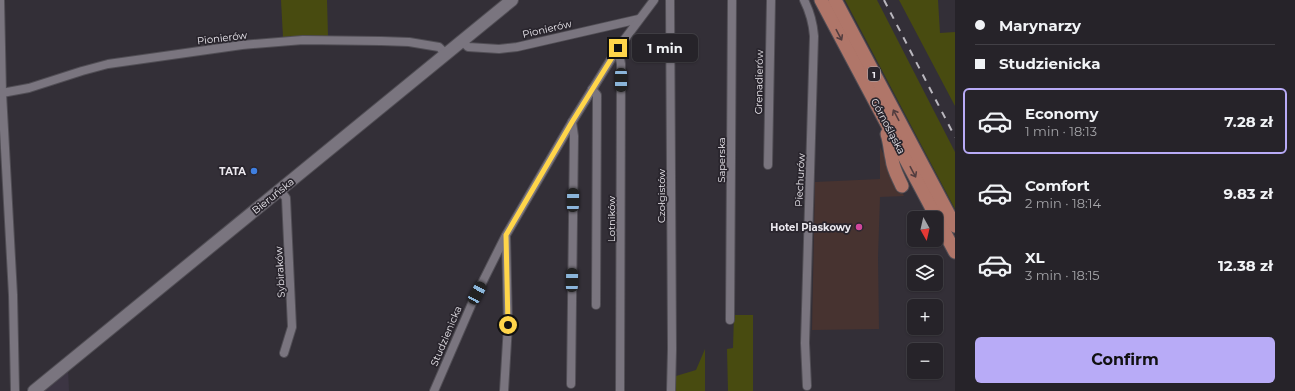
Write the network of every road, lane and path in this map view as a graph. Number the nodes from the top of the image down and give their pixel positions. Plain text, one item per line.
1 (0, 0) edge
2 (512, 0) edge
3 (654, 0) edge
4 (670, 0) edge
5 (732, 0) edge
6 (771, 0) edge
7 (804, 0) edge
8 (821, 0) edge
9 (835, 0) edge
10 (639, 19) junction
11 (462, 41) junction
12 (618, 48) junction
13 (446, 54) junction
14 (592, 89) junction
15 (2, 93) junction
16 (881, 113) junction
17 (572, 122) junction
18 (768, 165) dead end
19 (902, 186) dead end
20 (280, 190) junction
21 (4, 204) edge
22 (955, 226) edge
23 (506, 235) junction
24 (955, 252) edge
25 (596, 305) dead end
26 (730, 320) dead end
27 (284, 353) dead end
28 (570, 384) dead end
29 (807, 386) dead end
30 (15, 391) edge
31 (34, 391) edge
32 (434, 391) edge
33 (504, 391) edge
34 (620, 391) edge
35 (671, 391) edge

1 - 15 street
2 - 11 main road, Bieruńska
3 - 10 street, Studzienicka
4 - 35 street, Czołgistów
5 - 26 street, Saperska
6 - 18 street, Grenadierów
7 - 29 street, Piechurów
8 -> 16 main road, Górnośląska / 1
22 -> 9 main road, Górnośląska / 1
10 - 11 street, Pionierów
10 - 12 street, Studzienicka
11 - 13 main road, Bieruńska
12 - 14 street, Studzienicka
12 - 34 street, Lotników
13 - 15 street, Pionierów
13 - 20 main road, Bieruńska
14 - 17 street, Studzienicka
14 - 25 street, Lotników
15 - 21 street
16 - 19 main road
16 -> 24 main road, Górnośląska / 1
17 - 23 street, Studzienicka
17 - 28 street
20 - 27 street, Sybiraków
20 - 31 main road, Bieruńska
21 - 30 street
23 - 32 street, Studzienicka
23 - 33 street

